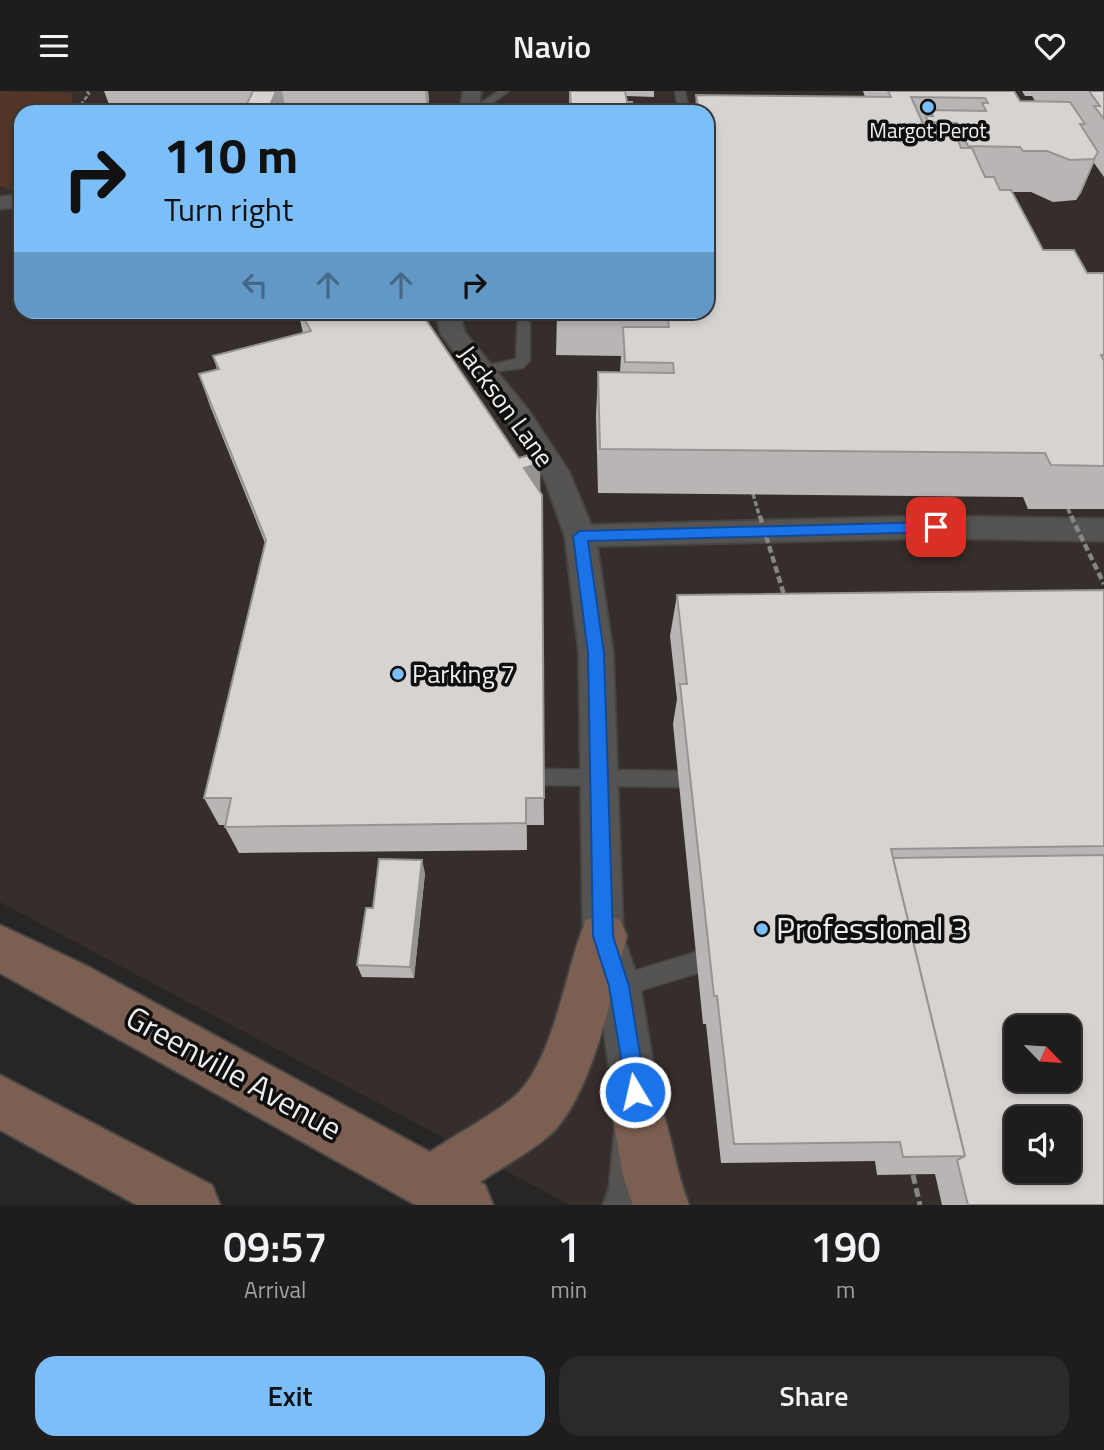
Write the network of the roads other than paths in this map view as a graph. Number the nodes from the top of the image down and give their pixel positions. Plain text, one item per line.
1 (504, 91) edge
2 (482, 105) edge
3 (449, 319) edge
4 (524, 319) edge
5 (473, 365) junction
6 (1104, 530) edge
7 (580, 536) junction
8 (544, 777) edge
9 (599, 778) junction
10 (678, 779) dead end
11 (603, 936) junction
12 (0, 948) edge
13 (696, 963) dead end
14 (619, 986) junction
15 (0, 1101) edge
16 (639, 1118) junction
17 (448, 1194) edge
18 (192, 1205) edge
19 (628, 1205) edge
20 (661, 1205) edge

1 - 2 lane
3 - 5 street, Jackson Lane
4 - 5 lane
5 - 7 street, Jackson Lane
6 - 7 street
7 - 9 street, Jackson Lane
8 - 9 lane
9 - 10 lane
9 - 11 street, Jackson Lane
11 - 14 street, Jackson Lane
11 - 17 main road
12 - 17 main road, Greenville Avenue
13 - 14 lane
14 - 16 street, Jackson Lane
15 - 18 main road
16 - 19 street, Jackson Lane
16 - 20 main road

